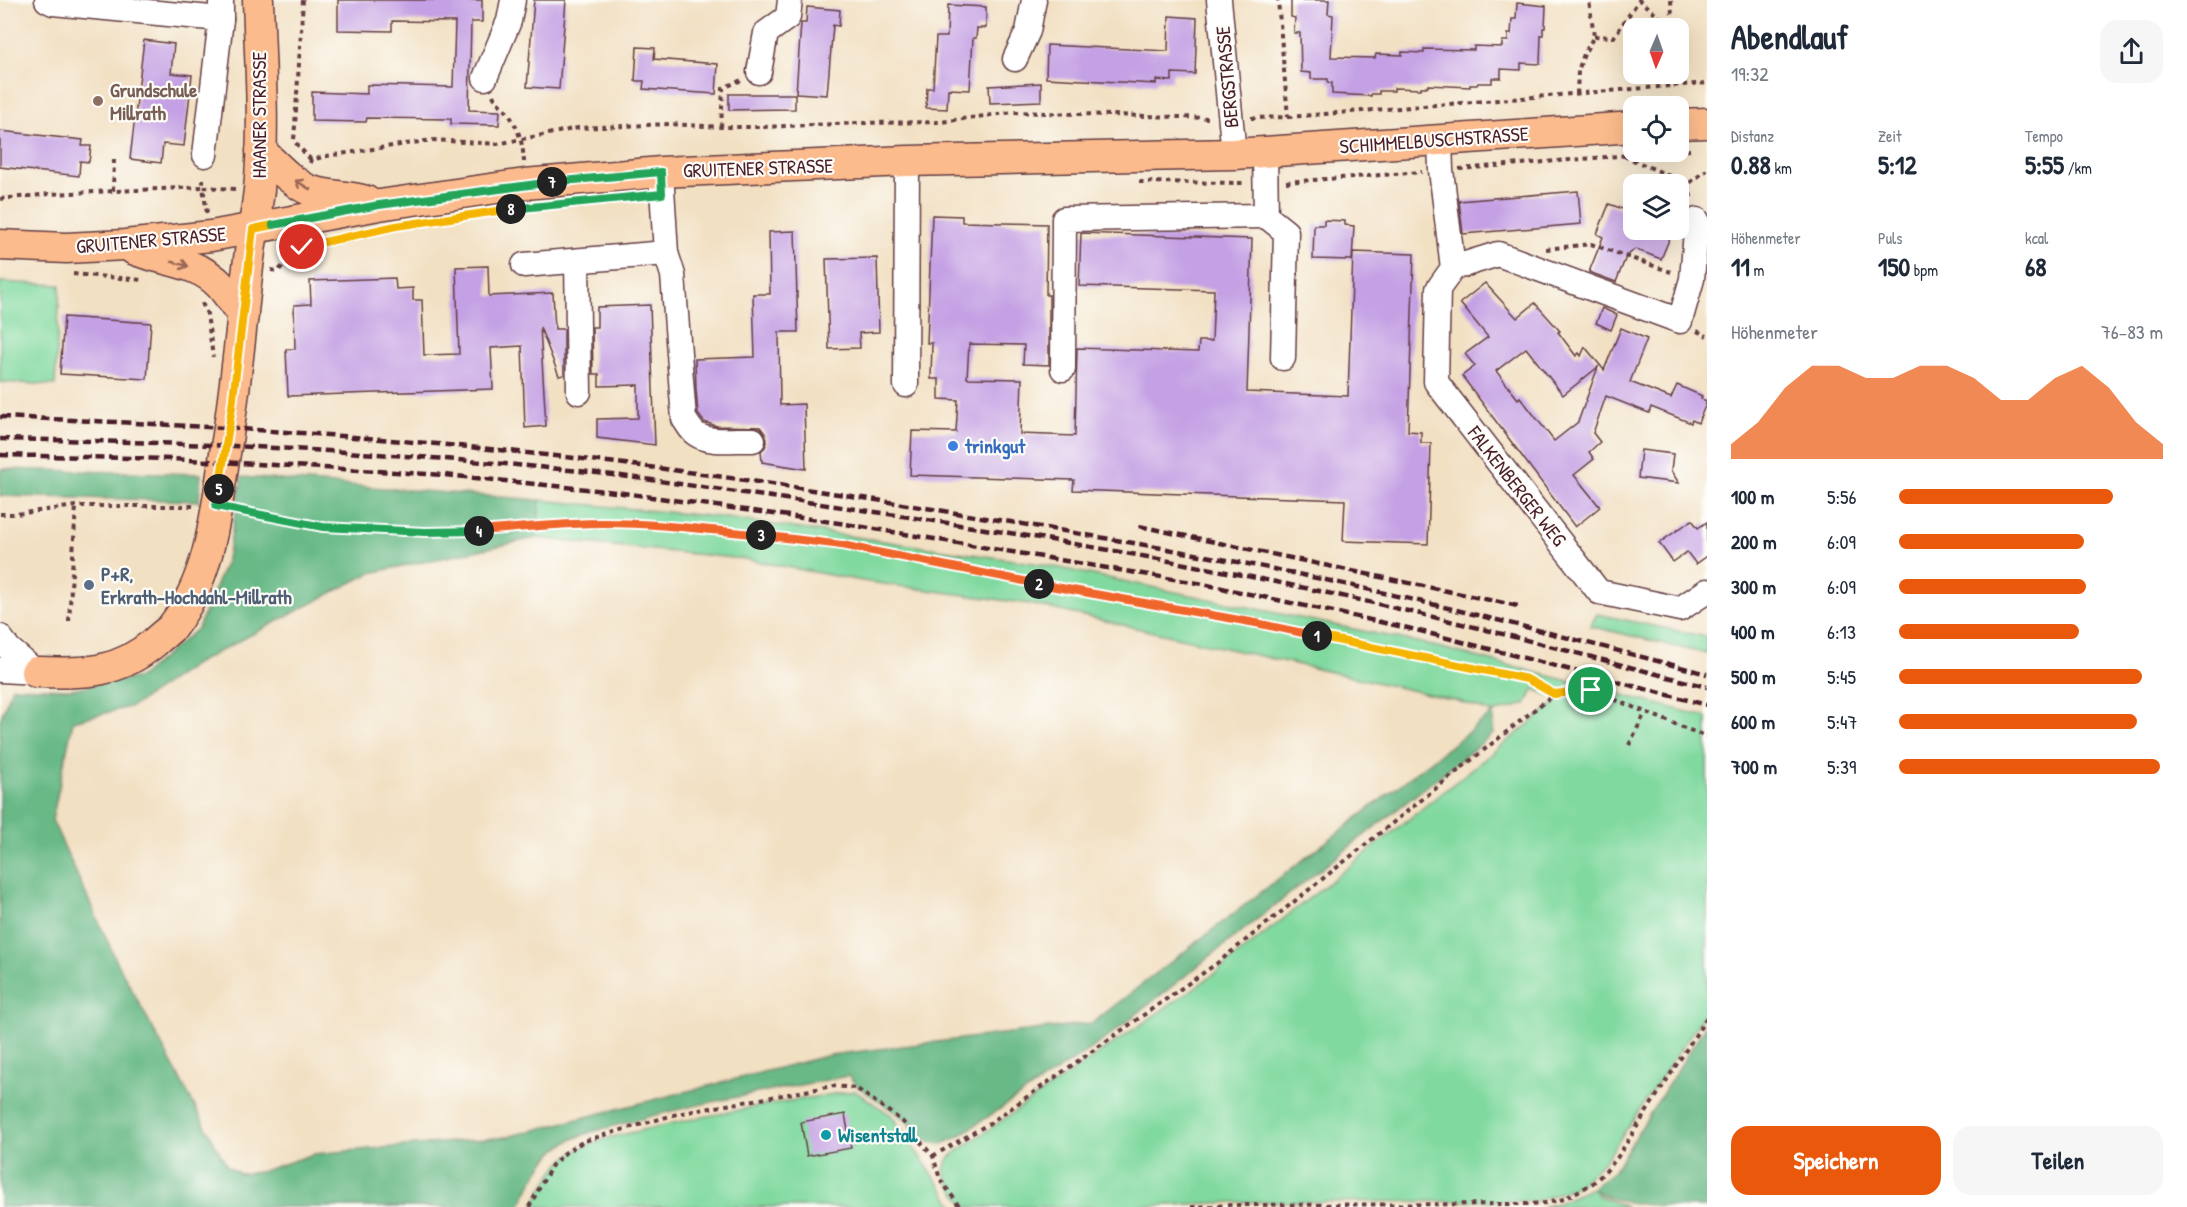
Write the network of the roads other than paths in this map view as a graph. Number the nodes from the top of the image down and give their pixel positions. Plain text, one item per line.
1 (47, 0) edge
2 (258, 0) edge
3 (513, 0) edge
4 (790, 0) edge
5 (1034, 0) edge
6 (1219, 0) edge
7 (221, 10) edge
8 (1015, 59) dead end
9 (759, 72) dead end
10 (485, 78) road end
11 (1707, 123) edge
12 (1689, 124) edge
13 (1623, 128) edge
14 (1440, 140) junction
15 (261, 151) junction
16 (1265, 153) junction
17 (205, 154) road end
18 (1234, 154) junction
19 (907, 161) junction
20 (661, 172) junction
21 (379, 205) junction
22 (1266, 216) junction
23 (1697, 220) dead end
24 (253, 229) junction
25 (0, 245) edge
26 (125, 246) junction
27 (666, 253) junction
28 (577, 261) junction
29 (524, 266) dead end
30 (1453, 268) junction
31 (243, 316) junction
32 (1283, 358) dead end
33 (1063, 369) dead end
34 (906, 384) dead end
35 (579, 392) dead end
36 (753, 440) dead end
37 (1707, 591) edge
38 (0, 637) edge
39 (0, 670) edge
40 (36, 672) junction

1 - 7 street
2 - 15 main road, HAANER STRASSE
3 - 10 street
4 - 9 street
5 - 8 street
6 - 18 street, BERGSTRASSE
7 - 17 street
11 - 12 main road
13 - 14 main road, SCHIMMELBUSCHSTRASSE
14 - 16 main road, SCHIMMELBUSCHSTRASSE
14 - 30 street
21 -> 15 main road
15 - 24 main road, HAANER STRASSE
16 - 18 main road, SCHIMMELBUSCHSTRASSE
16 - 22 street
18 - 19 main road, GRUITENER STRASSE
19 - 20 main road, GRUITENER STRASSE
19 - 34 street
20 - 21 main road, GRUITENER STRASSE
20 - 27 street
21 - 24 main road, GRUITENER STRASSE
22 - 32 street
22 - 33 street
23 - 30 street
24 - 26 main road, GRUITENER STRASSE
24 - 31 main road, HAANER STRASSE
25 - 26 main road, GRUITENER STRASSE
26 -> 31 main road
27 - 28 street
27 - 36 street
28 - 29 street
28 - 35 street
30 - 37 street, FALKENBERGER WEG
31 - 40 main road, HAANER STRASSE
38 - 40 street
39 - 40 street

